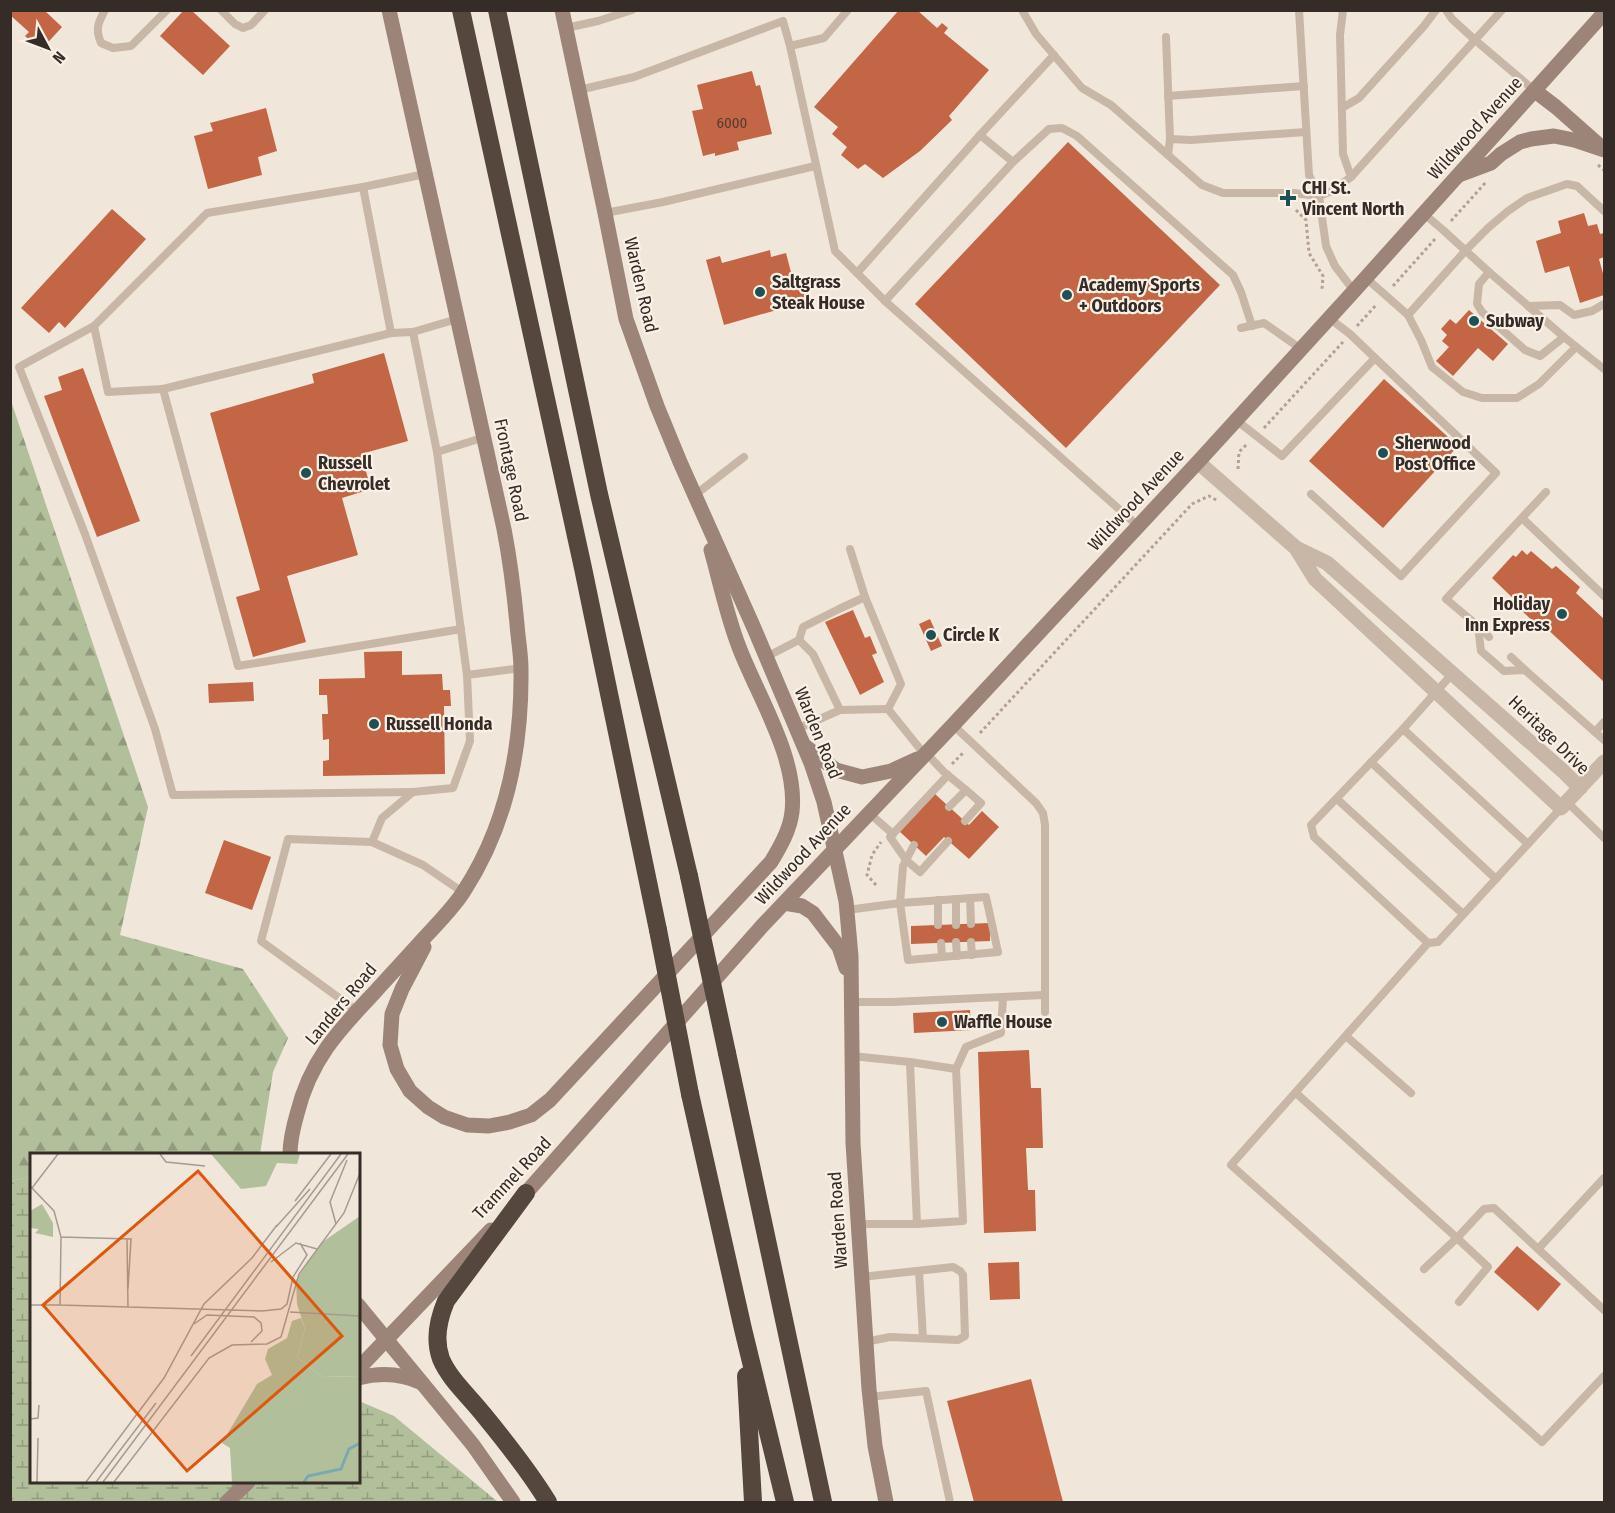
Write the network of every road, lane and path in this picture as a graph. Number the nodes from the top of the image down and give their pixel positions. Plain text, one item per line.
1 (105, 10) edge
2 (167, 10) edge
3 (221, 10) edge
4 (265, 10) edge
5 (389, 10) edge
6 (461, 10) edge
7 (497, 10) edge
8 (562, 10) edge
9 (632, 10) edge
10 (848, 10) edge
11 (1022, 10) edge
12 (1299, 10) edge
13 (1343, 10) edge
14 (1436, 10) edge
15 (1446, 10) edge
16 (1502, 10) edge
17 (621, 12) edge
18 (1605, 13) edge
19 (566, 28) junction
20 (1166, 37) dead end
21 (1475, 40) junction
22 (790, 46) junction
23 (1054, 55) junction
24 (1304, 86) junction
25 (579, 90) junction
26 (1535, 91) junction
27 (1168, 96) junction
28 (1342, 108) junction
29 (1306, 132) junction
30 (980, 135) junction
31 (1170, 139) junction
32 (1601, 154) edge
33 (1168, 155) junction
34 (1013, 162) junction
35 (815, 166) junction
36 (1605, 170) edge
37 (425, 174) junction
38 (1457, 176) junction
39 (1351, 177) junction
40 (1489, 179) dead end
41 (363, 187) junction
42 (1319, 196) junction
43 (1296, 210) dead end
44 (1605, 211) edge
45 (605, 213) junction
46 (1423, 213) junction
47 (1443, 230) junction
48 (1466, 250) junction
49 (1489, 272) junction
50 (857, 273) junction
51 (1366, 278) junction
52 (1322, 289) dead end
53 (1354, 291) junction
54 (1385, 295) junction
55 (885, 302) junction
56 (1605, 304) edge
57 (1528, 306) junction
58 (1408, 315) junction
59 (1329, 318) junction
60 (457, 319) junction
61 (94, 326) junction
62 (1252, 326) junction
63 (1241, 328) dead end
64 (413, 332) junction
65 (391, 333) junction
66 (1350, 334) junction
67 (1564, 338) junction
68 (1576, 347) junction
69 (1301, 349) junction
70 (1375, 358) junction
71 (1605, 368) edge
72 (163, 389) junction
73 (1236, 420) junction
74 (1256, 435) junction
75 (485, 437) junction
76 (437, 452) junction
77 (744, 457) dead end
78 (1198, 462) junction
79 (1238, 469) dead end
80 (1546, 492) dead end
81 (1311, 494) dead end
82 (695, 495) junction
83 (1219, 502) dead end
84 (1522, 518) junction
85 (1138, 526) junction
86 (1296, 548) junction
87 (850, 549) dead end
88 (1605, 596) edge
89 (865, 597) junction
90 (1478, 626) junction
91 (461, 629) junction
92 (1489, 637) dead end
93 (799, 640) junction
94 (766, 657) junction
95 (1511, 657) dead end
96 (521, 668) junction
97 (1525, 670) junction
98 (1453, 673) junction
99 (467, 675) junction
100 (1437, 691) junction
101 (888, 709) junction
102 (840, 710) junction
103 (1605, 722) edge
104 (953, 725) junction
105 (797, 729) junction
106 (1403, 729) junction
107 (1595, 732) junction
108 (1605, 740) edge
109 (972, 742) junction
110 (804, 745) junction
111 (925, 754) junction
112 (1371, 762) junction
113 (1605, 762) edge
114 (946, 774) junction
115 (1580, 788) junction
116 (966, 790) junction
117 (412, 792) junction
118 (1337, 799) junction
119 (1564, 805) junction
120 (949, 807) dead end
121 (869, 813) junction
122 (965, 821) dead end
123 (891, 832) junction
124 (1605, 838) edge
125 (948, 841) dead end
126 (372, 842) junction
127 (1528, 844) junction
128 (914, 845) dead end
129 (834, 850) junction
130 (906, 860) junction
131 (1496, 879) junction
132 (876, 885) dead end
133 (464, 892) junction
134 (970, 898) junction
135 (956, 899) junction
136 (938, 900) junction
137 (784, 903) junction
138 (900, 903) junction
139 (847, 910) junction
140 (1463, 915) junction
141 (971, 924) dead end
142 (938, 925) dead end
143 (956, 925) dead end
144 (436, 926) junction
145 (956, 942) dead end
146 (971, 942) dead end
147 (940, 943) dead end
148 (1428, 943) junction
149 (972, 955) junction
150 (957, 956) junction
151 (942, 957) junction
152 (850, 979) junction
153 (1044, 994) junction
154 (1003, 997) junction
155 (851, 1002) junction
156 (689, 1008) joint
157 (357, 1011) junction
158 (1045, 1012) dead end
159 (1346, 1035) junction
160 (852, 1056) junction
161 (910, 1062) junction
162 (956, 1069) junction
163 (1296, 1093) junction
164 (1411, 1093) dead end
165 (290, 1153) edge
166 (1605, 1178) edge
167 (526, 1193) junction
168 (858, 1224) junction
169 (917, 1224) junction
170 (1457, 1238) junction
171 (1538, 1249) junction
172 (1424, 1269) dead end
173 (919, 1271) junction
174 (861, 1277) junction
175 (1459, 1302) dead end
176 (360, 1307) edge
177 (1605, 1310) edge
178 (743, 1329) junction
179 (923, 1338) junction
180 (387, 1339) junction
181 (866, 1342) junction
182 (360, 1367) edge
183 (1605, 1376) edge
184 (360, 1378) edge
185 (423, 1384) junction
186 (869, 1397) junction
187 (247, 1483) edge
188 (227, 1503) edge
189 (513, 1503) edge
190 (548, 1503) edge
191 (753, 1503) edge
192 (785, 1503) edge
193 (823, 1503) edge
194 (886, 1503) edge
195 (950, 1503) edge

1 - 2 lane
3 - 4 lane
5 - 37 main road, Frontage Road
6 - 178 highway, bridge
7 - 193 highway, bridge
8 - 19 main road, Warden Road
9 - 17 lane
10 - 22 lane
11 - 23 lane
12 - 24 lane
13 - 28 lane
14 - 28 lane
15 - 21 lane
16 - 21 lane
17 - 19 lane
18 - 26 main road, Wildwood Avenue
19 - 25 main road, Warden Road
20 - 27 lane
21 - 26 lane
21 - 39 lane
22 - 25 lane
22 - 35 lane
23 - 30 lane
23 - 33 lane
24 - 27 lane
24 - 29 lane
25 - 45 main road, Warden Road
26 - 32 main road
26 - 38 main road, Wildwood Avenue
27 - 31 lane
28 - 39 lane
29 - 31 lane
29 - 42 lane
30 - 34 lane
30 - 50 lane
31 - 33 lane
32 - 36 path
32 - 38 main road
33 - 42 lane
34 - 55 lane
34 - 62 lane
35 - 45 lane
35 - 50 lane
37 - 41 lane
37 - 60 main road, Frontage Road
38 - 46 main road, Wildwood Avenue
39 - 42 lane
40 - 47 path
41 - 61 lane
41 - 65 lane
42 - 53 lane
43 - 52 path
44 - 48 lane
45 - 82 main road, Warden Road
46 - 47 lane
46 - 51 main road, Wildwood Avenue
47 - 48 lane
47 - 54 path
48 - 49 lane
48 - 58 lane
49 - 57 lane
49 - 67 lane
50 - 55 lane
51 - 53 main road, Wildwood Avenue
51 - 54 lane
53 - 59 main road, Wildwood Avenue
54 - 58 lane
54 - 66 path
55 - 85 lane
56 - 57 lane
57 - 67 lane
58 - 68 lane
59 - 66 lane
59 - 69 main road, Wildwood Avenue
60 - 64 lane
60 - 75 main road, Frontage Road
61 - 72 lane
61 - 117 lane
62 - 63 lane
62 - 69 lane
64 - 65 lane
64 - 76 lane
65 - 72 lane
66 - 70 lane
66 - 74 path
67 - 68 lane
68 - 71 lane
69 - 73 main road, Wildwood Avenue
70 - 74 lane
70 - 81 lane
72 - 91 lane
73 - 74 lane
73 - 78 main road, Wildwood Avenue
74 - 79 path
75 - 76 lane
75 - 96 main road, Frontage Road
76 - 91 lane
77 - 82 lane
78 - 85 main road, Wildwood Avenue
78 - 86 street, Heritage Drive
80 - 84 lane
82 - 94 main road, Warden Road
82 - 144 main road
83 - 109 path
84 - 88 lane
84 - 90 lane
85 - 104 main road, Wildwood Avenue
86 - 98 street, Heritage Drive
86 - 100 street, Heritage Drive
87 - 89 lane
89 - 93 lane
89 - 101 lane
90 - 92 lane
90 - 97 lane
91 - 99 lane
93 - 94 lane
93 - 102 lane
94 - 105 main road, Warden Road
95 - 97 lane
96 - 99 lane
96 - 133 main road, Frontage Road
97 - 107 lane
98 - 100 lane
98 - 115 street, Heritage Drive
99 - 117 lane
100 - 106 lane
100 - 119 street, Heritage Drive
101 - 102 lane
101 - 111 lane
102 - 105 lane
103 - 107 lane
104 - 109 lane
104 - 111 main road, Wildwood Avenue
105 - 110 main road, Warden Road
106 - 112 lane
106 - 127 lane
107 - 108 lane
109 - 114 path
109 - 153 lane
110 - 111 main road
110 - 129 main road, Warden Road
111 - 114 lane
111 - 121 main road, Wildwood Avenue
112 - 118 lane
112 - 131 lane
113 - 115 street
114 - 116 lane
114 - 123 lane
115 - 119 street, Heritage Drive
116 - 120 lane
116 - 122 lane
117 - 126 lane
118 - 140 lane
118 - 148 lane
119 - 124 lane
119 - 127 lane
121 - 123 lane
121 - 129 main road, Wildwood Avenue
123 - 130 lane
123 - 132 path
125 - 130 lane
126 - 133 lane
126 - 157 lane
127 - 131 lane
128 - 130 lane
129 - 137 main road, Wildwood Avenue
129 - 139 main road, Warden Road
130 - 138 lane
131 - 140 lane
133 - 144 main road, Frontage Road
134 - 135 lane
134 - 141 lane
134 - 149 lane
135 - 136 lane
135 - 143 lane
136 - 138 lane
136 - 142 lane
137 - 152 main road
137 - 156 main road, Wildwood Avenue
138 - 139 lane
138 - 151 lane
139 - 152 main road, Warden Road
140 - 148 lane
144 - 157 main road, Landers Road
145 - 150 lane
146 - 149 lane
147 - 151 lane
148 - 159 lane
149 - 150 lane
150 - 151 lane
152 - 155 main road, Warden Road
153 - 154 lane
153 - 158 lane
154 - 155 lane
154 - 162 lane
155 - 160 main road, Warden Road
156 - 167 main road, Trammel Road
157 - 165 main road, Landers Road
159 - 163 lane
159 - 164 lane
160 - 161 lane
160 - 168 main road, Warden Road
161 - 162 lane
161 - 169 lane
162 - 169 lane
163 - 170 lane
163 - 183 lane
166 - 171 lane
167 - 180 main road, Trammel Road
167 - 190 highway
168 - 169 lane
168 - 174 main road, Warden Road
170 - 171 lane
170 - 172 lane
170 - 175 lane
171 - 177 lane
173 - 174 lane
173 - 179 lane
173 - 179 lane
174 - 181 main road, Warden Road
176 - 180 main road
178 - 191 highway
178 - 192 highway
179 - 181 lane
180 - 182 main road, Trammel Road
180 - 185 main road
181 - 186 main road, Warden Road
184 - 185 main road
185 - 189 main road
186 - 194 main road, Warden Road
186 - 195 lane
187 - 188 main road

